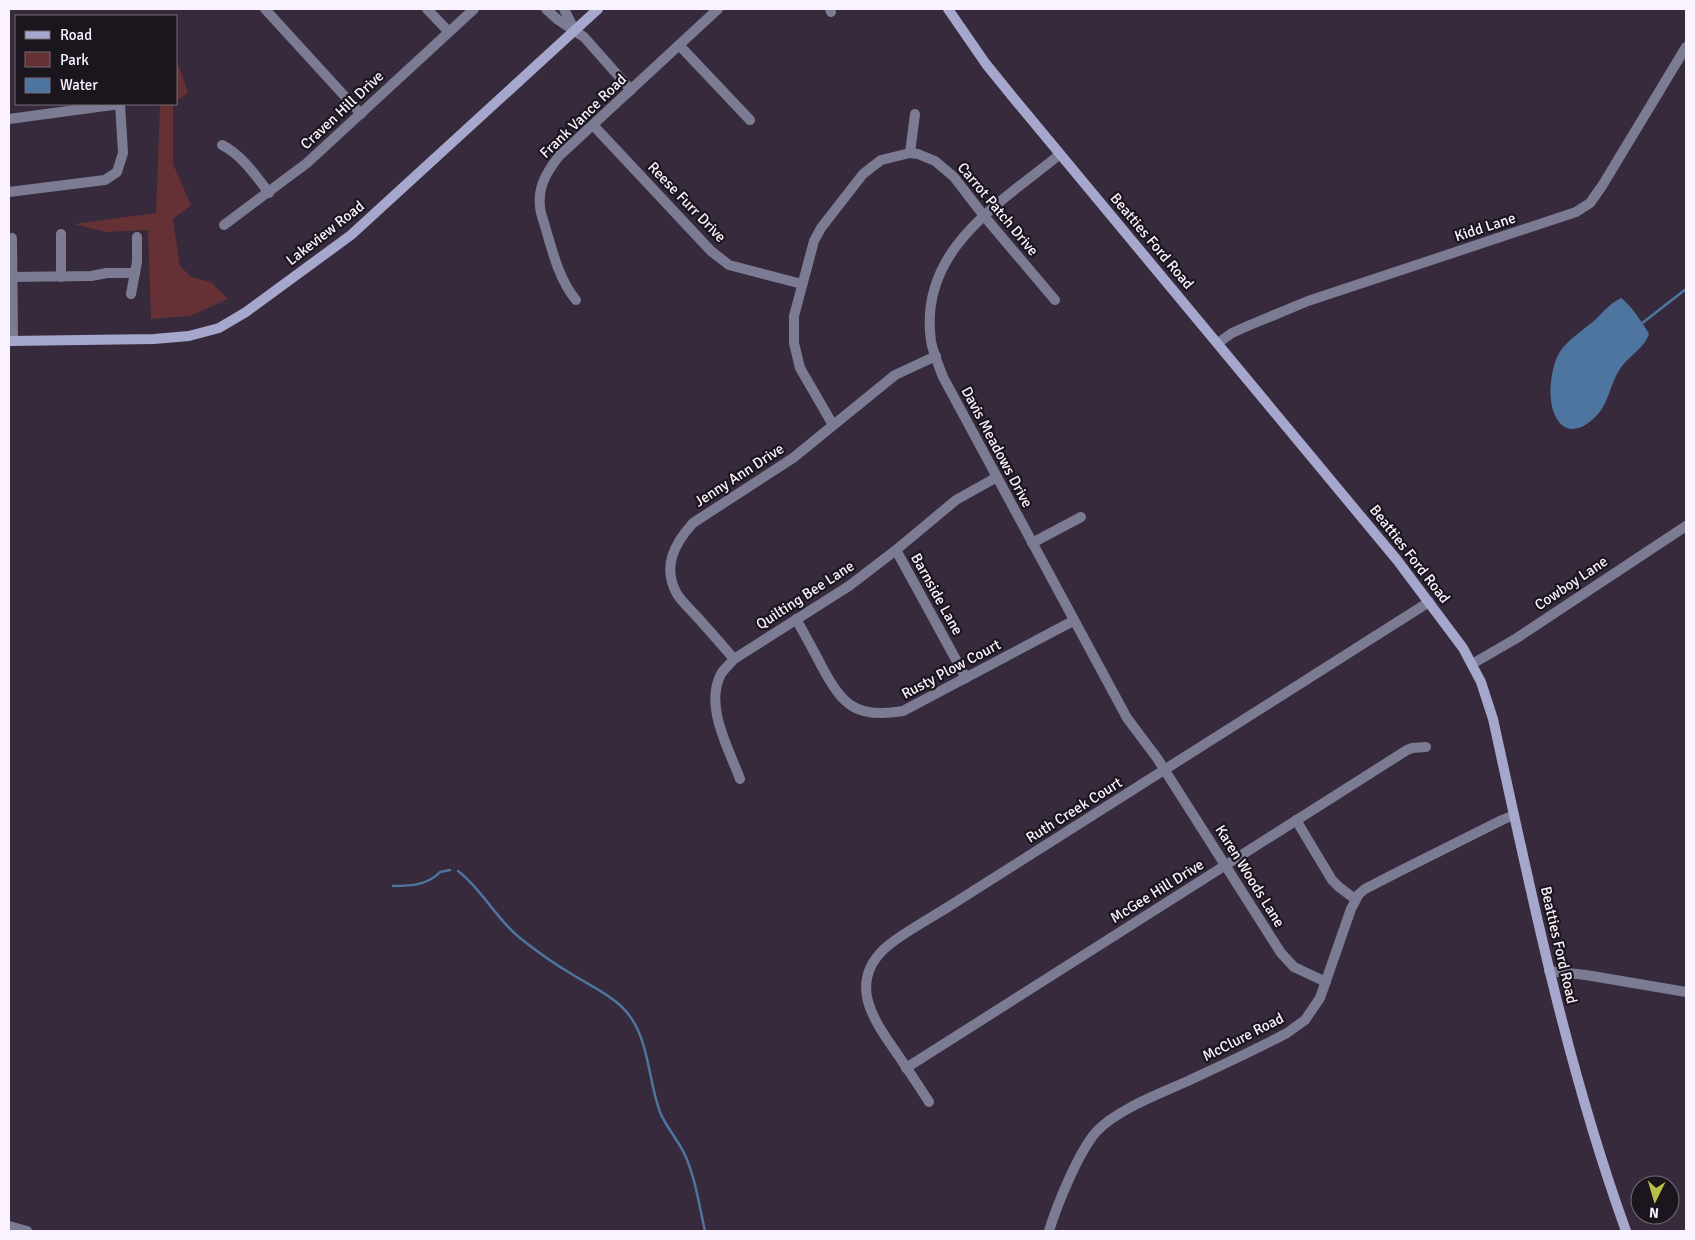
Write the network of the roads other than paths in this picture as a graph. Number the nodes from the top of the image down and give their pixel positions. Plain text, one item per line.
1 (265, 9) edge
2 (427, 9) edge
3 (474, 9) edge
4 (546, 9) edge
5 (564, 9) edge
6 (598, 9) edge
7 (718, 9) edge
8 (948, 9) edge
9 (575, 30) junction
10 (448, 31) junction
11 (679, 45) junction
12 (1686, 47) edge
13 (631, 90) junction
14 (113, 105) edge
15 (120, 105) edge
16 (361, 114) junction
17 (915, 114) dead end
18 (9, 119) edge
19 (750, 120) dead end
20 (593, 125) junction
21 (222, 145) dead end
22 (910, 153) junction
23 (1059, 155) junction
24 (9, 192) edge
25 (269, 193) junction
26 (984, 216) junction
27 (224, 225) dead end
28 (61, 234) dead end
29 (12, 238) dead end
30 (137, 238) dead end
31 (135, 273) junction
32 (11, 277) edge
33 (61, 277) junction
34 (802, 284) junction
35 (131, 294) dead end
36 (576, 300) dead end
37 (1055, 300) dead end
38 (11, 341) edge
39 (1218, 343) junction
40 (936, 356) junction
41 (833, 425) junction
42 (996, 478) junction
43 (1081, 517) dead end
44 (1686, 526) edge
45 (1032, 543) junction
46 (896, 550) junction
47 (1429, 602) junction
48 (796, 619) junction
49 (1073, 621) junction
50 (734, 659) junction
51 (1472, 664) junction
52 (966, 678) junction
53 (1426, 747) dead end
54 (1164, 770) junction
55 (740, 779) dead end
56 (1514, 816) junction
57 (1296, 820) junction
58 (1226, 865) junction
59 (1355, 899) junction
60 (1549, 971) junction
61 (1326, 982) junction
62 (1686, 992) edge
63 (906, 1068) junction
64 (929, 1102) dead end
65 (9, 1226) edge
66 (27, 1231) edge
67 (1049, 1231) edge
68 (1626, 1231) edge

1 - 16 street
2 - 10 street
3 - 10 street, Craven Hill Drive
4 - 9 street
5 - 9 street
6 - 9 main road, Lakeview Road
7 - 11 street, Frank Vance Road
8 - 23 main road, Beatties Ford Road
9 - 13 street
9 - 38 main road, Lakeview Road
10 - 16 street, Craven Hill Drive
11 - 13 street, Frank Vance Road
11 - 19 street
12 - 39 street, Kidd Lane
13 - 20 street, Frank Vance Road
14 - 18 street
15 - 24 street
16 - 25 street, Craven Hill Drive
17 - 22 street
20 - 34 street, Reese Furr Drive
20 - 36 street, Frank Vance Road
21 - 25 street
22 - 26 street, Carrot Patch Drive
22 - 34 street
23 - 26 street, Davis Meadows Drive
23 - 39 main road, Beatties Ford Road
25 - 27 street, Craven Hill Drive
26 - 37 street, Carrot Patch Drive
26 - 40 street, Davis Meadows Drive
28 - 33 street
29 - 32 street
30 - 31 street
31 - 33 street
31 - 35 street
32 - 33 street
32 - 38 street
34 - 41 street
39 - 47 main road, Beatties Ford Road
40 - 41 street, Jenny Ann Drive
40 - 42 street, Davis Meadows Drive
41 - 50 street, Jenny Ann Drive
42 - 45 street, Davis Meadows Drive
42 - 46 street, Quilting Bee Lane
43 - 45 street
44 - 51 street, Cowboy Lane
45 - 49 street, Davis Meadows Drive
46 - 48 street, Quilting Bee Lane
46 - 52 street, Barnside Lane
47 - 51 main road, Beatties Ford Road
47 - 54 street, Ruth Creek Court
48 - 50 street, Quilting Bee Lane
48 - 52 street, Rusty Plow Court
49 - 52 street, Rusty Plow Court
49 - 54 street, Davis Meadows Drive
50 - 55 street, Quilting Bee Lane
51 - 56 main road, Beatties Ford Road
53 - 57 street, McGee Hill Drive
54 - 58 street, Karen Woods Lane
54 - 63 street, Ruth Creek Court
56 - 59 street
56 - 60 main road, Beatties Ford Road
57 - 58 street, McGee Hill Drive
57 - 59 street
58 - 61 street, Karen Woods Lane
58 - 63 street, McGee Hill Drive
59 - 61 street, McClure Road
60 - 62 street
60 - 68 main road, Beatties Ford Road
61 - 67 street, McClure Road
63 - 64 street, Ruth Creek Court
65 - 66 street

